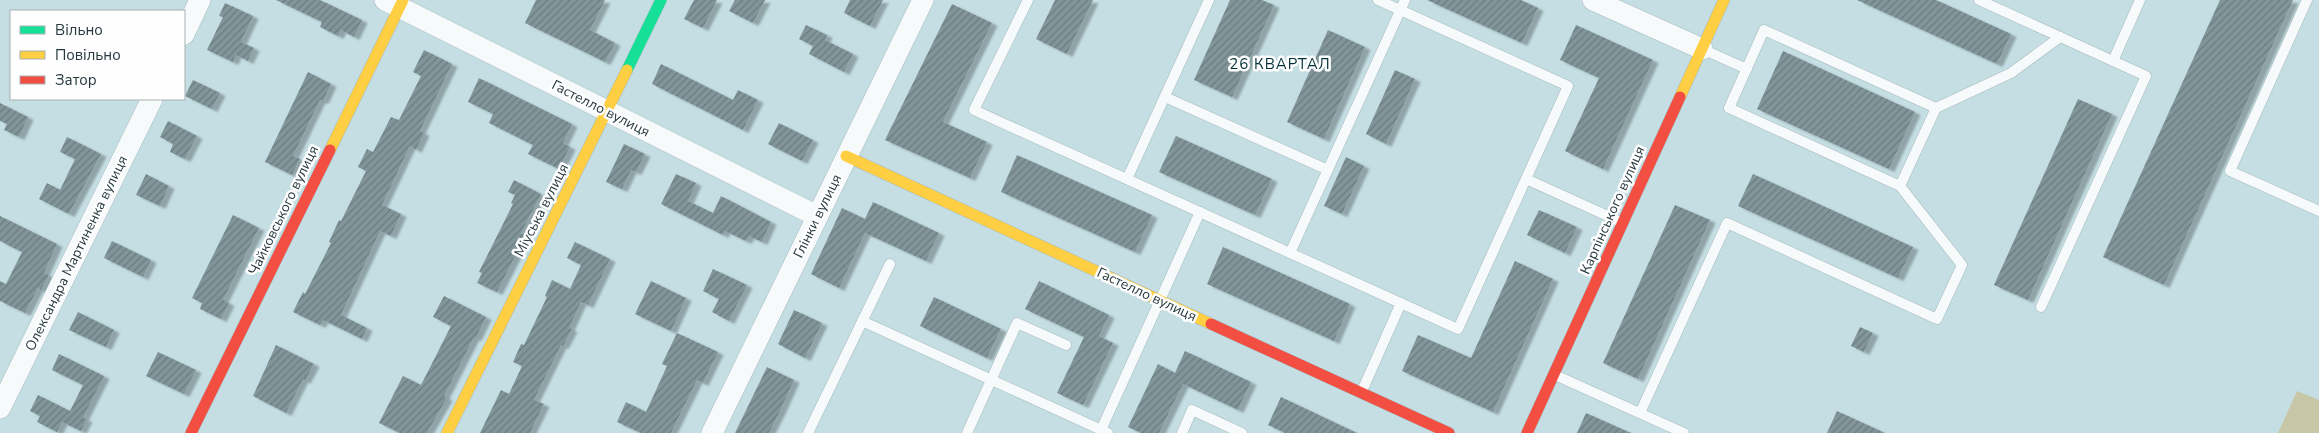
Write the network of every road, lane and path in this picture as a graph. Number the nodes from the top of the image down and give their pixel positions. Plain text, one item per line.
1 (200, 0) edge
2 (661, 0) edge
3 (922, 0) edge
4 (1028, 0) edge
5 (1209, 0) edge
6 (1378, 0) edge
7 (1405, 0) edge
8 (1593, 0) edge
9 (1724, 0) edge
10 (1979, 0) edge
11 (2140, 0) edge
12 (2307, 0) edge
13 (396, 2) edge
14 (1400, 10) junction
15 (185, 32) edge
16 (2060, 37) junction
17 (1702, 49) junction
18 (2113, 61) junction
19 (1746, 69) junction
20 (1165, 97) junction
21 (152, 100) edge
22 (1936, 108) junction
23 (607, 111) junction
24 (846, 156) junction
25 (1328, 170) junction
26 (1127, 179) junction
27 (1526, 179) junction
28 (1900, 186) junction
29 (2319, 210) edge
30 (1200, 212) junction
31 (817, 216) junction
32 (1623, 223) junction
33 (1290, 253) junction
34 (890, 264) dead end
35 (1160, 300) junction
36 (1401, 303) junction
37 (2041, 307) dead end
38 (862, 322) junction
39 (1066, 345) dead end
40 (1554, 374) junction
41 (991, 380) junction
42 (1361, 393) junction
43 (0, 408) edge
44 (1640, 413) junction
45 (1222, 429) edge
46 (1104, 432) edge
47 (192, 433) edge
48 (447, 433) edge
49 (712, 433) edge
50 (808, 433) edge
51 (967, 433) edge
52 (1182, 433) edge
53 (1242, 433) edge
54 (1449, 433) edge
55 (1527, 433) edge
56 (1684, 433) edge

1 - 15 street
2 - 23 street, Міуська вулиця
3 - 24 street, Глінки вулиця
4 - 26 lane
5 - 20 lane
6 - 14 lane
7 - 14 lane
8 - 17 street
9 - 17 street, Карпінського вулиця
10 - 16 lane
11 - 18 lane
12 - 29 lane
13 - 23 street, Гастелло вулиця
13 - 47 street, Чайковського вулиця
14 - 25 lane
14 - 27 lane
16 - 18 lane
16 - 22 lane
17 - 19 lane
17 - 32 street, Карпінського вулиця
18 - 37 lane
19 - 22 lane
19 - 28 lane
20 - 25 lane
20 - 26 lane
21 - 43 street, Олександра Мартиненка вулиця
22 - 28 lane
23 - 31 street, Гастелло вулиця
23 - 48 street, Міуська вулиця
24 - 31 street, Глінки вулиця
24 - 35 street, Гастелло вулиця
25 - 33 lane
26 - 30 lane
27 - 32 lane
27 - 36 lane
28 - 44 lane
30 - 33 lane
30 - 35 lane
31 - 49 street, Глінки вулиця
32 - 40 street, Карпінського вулиця
33 - 36 lane
34 - 38 lane
35 - 42 street, Гастелло вулиця
35 - 46 lane
36 - 42 lane
38 - 41 lane
38 - 50 lane
39 - 41 lane
40 - 44 lane
40 - 55 street, Карпінського вулиця
41 - 46 lane
41 - 51 lane
42 - 54 street, Гастелло вулиця
44 - 56 lane
45 - 52 lane
45 - 53 lane

